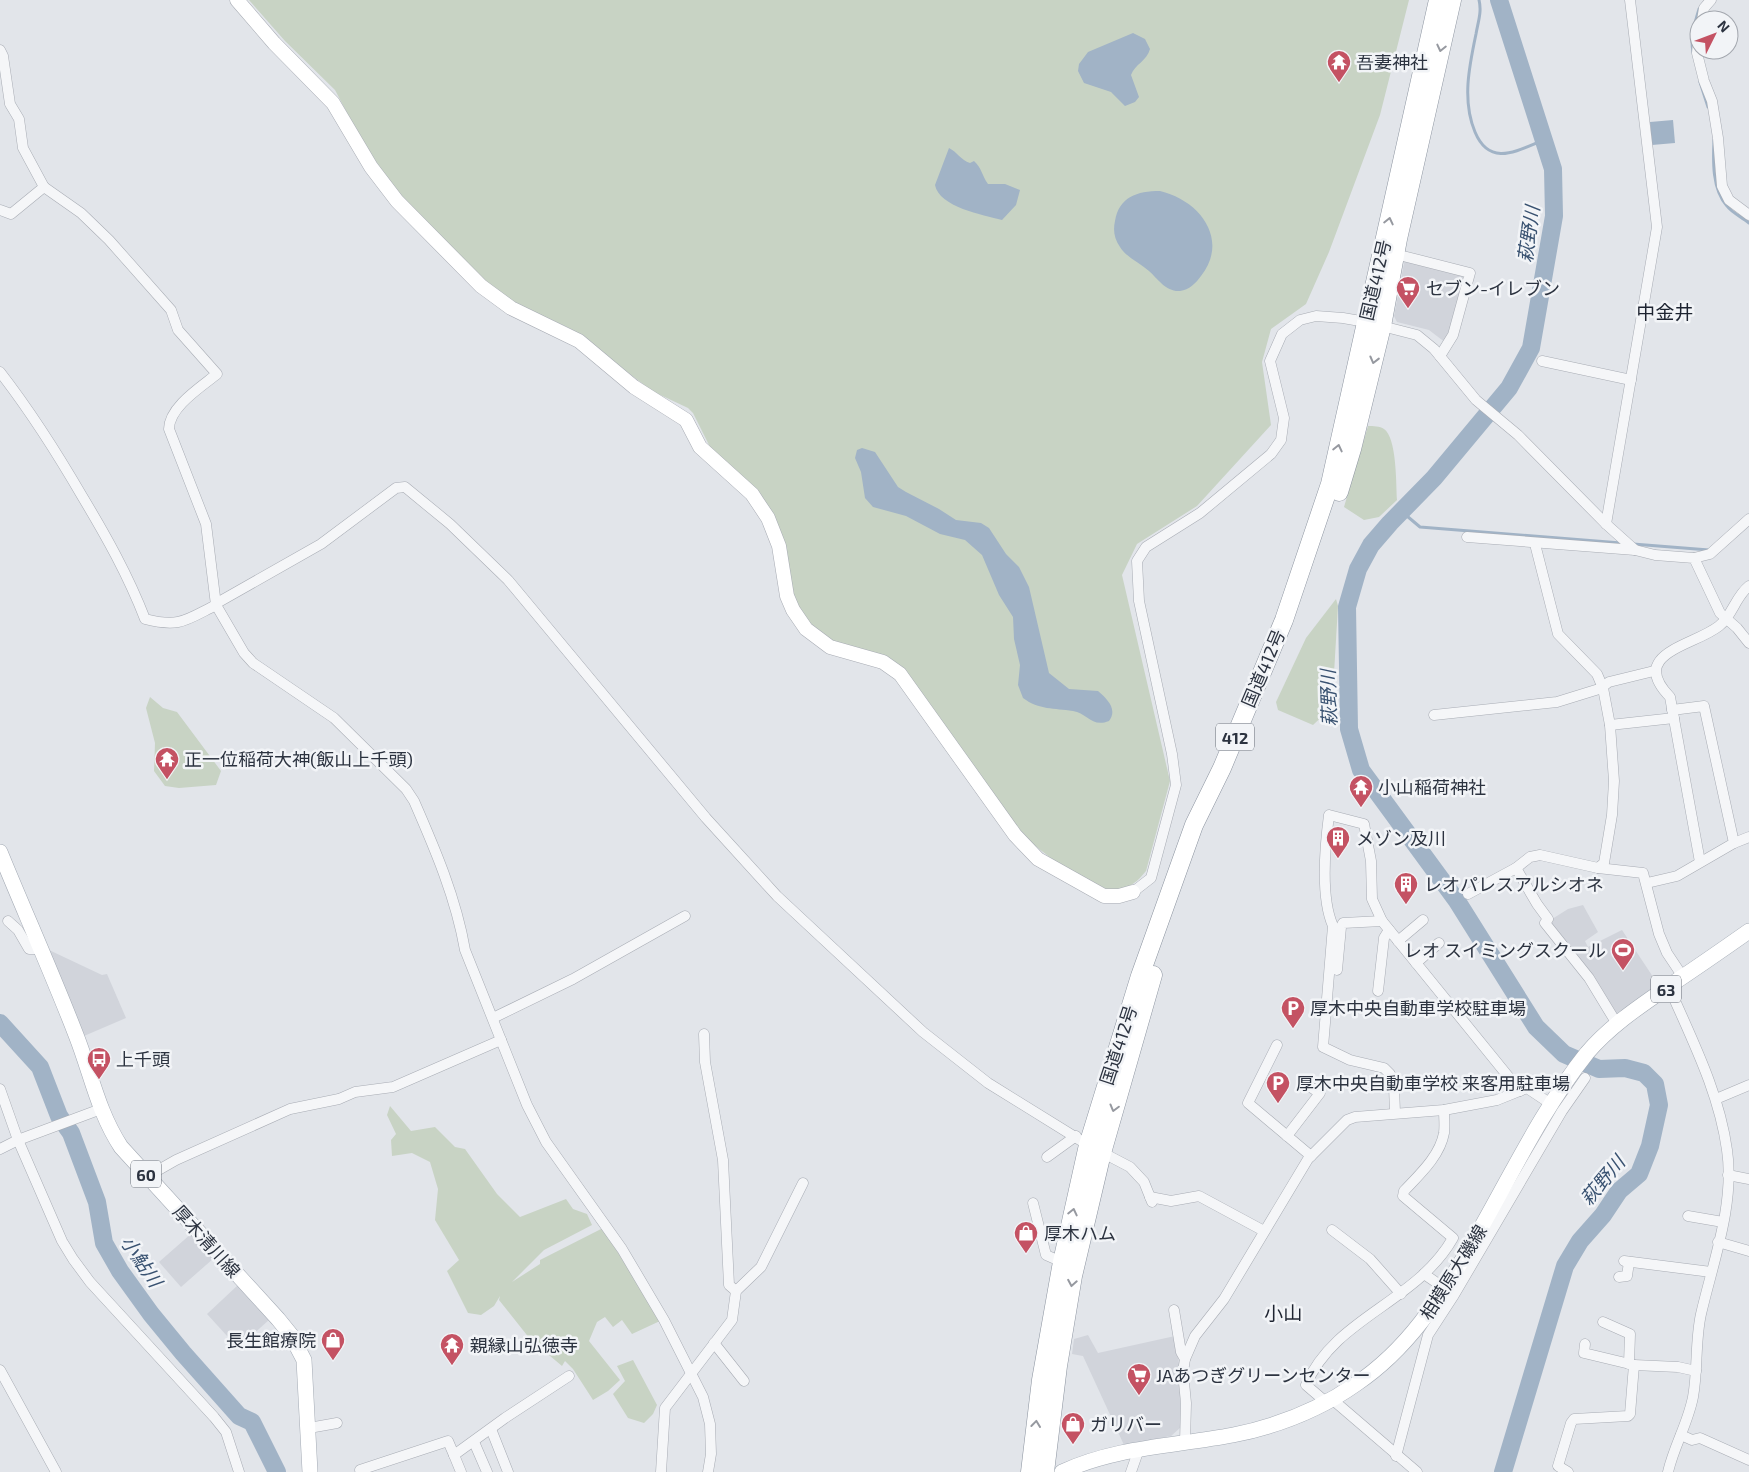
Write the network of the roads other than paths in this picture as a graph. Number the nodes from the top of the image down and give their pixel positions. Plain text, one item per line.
1 (237, 0) edge
2 (1438, 0) edge
3 (1452, 0) edge
4 (1630, 0) edge
5 (1712, 0) edge
6 (1704, 10) edge
7 (0, 50) edge
8 (1699, 60) edge
9 (44, 187) junction
10 (0, 210) edge
11 (1749, 215) edge
12 (1395, 254) junction
13 (1374, 324) junction
14 (1440, 356) junction
15 (1542, 361) dead end
16 (0, 372) edge
17 (1631, 380) junction
18 (1749, 519) edge
19 (1606, 524) junction
20 (1467, 537) dead end
21 (1535, 544) junction
22 (1636, 550) junction
23 (1694, 558) junction
24 (1749, 586) edge
25 (217, 604) junction
26 (1727, 619) junction
27 (1749, 643) edge
28 (1654, 671) junction
29 (1602, 686) junction
30 (1673, 714) junction
31 (1434, 715) dead end
32 (1610, 725) junction
33 (1749, 837) edge
34 (1734, 843) junction
35 (0, 852) edge
36 (1700, 862) junction
37 (1516, 868) junction
38 (1598, 868) junction
39 (1647, 883) junction
40 (1133, 892) joint
41 (1468, 894) dead end
42 (685, 916) dead end
43 (1423, 920) dead end
44 (1382, 921) junction
45 (9, 924) dead end
46 (1390, 930) junction
47 (1749, 931) edge
48 (1398, 941) junction
49 (1439, 943) dead end
50 (40, 949) junction
51 (1416, 963) junction
52 (1337, 970) dead end
53 (1683, 976) junction
54 (1668, 987) junction
55 (1378, 992) dead end
56 (493, 1018) junction
57 (1617, 1024) junction
58 (704, 1034) dead end
59 (501, 1040) junction
60 (1277, 1045) dead end
61 (1577, 1077) junction
62 (1304, 1083) dead end
63 (1749, 1085) edge
64 (0, 1089) edge
65 (1520, 1091) junction
66 (1716, 1100) junction
67 (1551, 1104) junction
68 (1444, 1110) junction
69 (95, 1112) junction
70 (1395, 1113) junction
71 (1287, 1136) junction
72 (20, 1139) junction
73 (1088, 1145) junction
74 (0, 1149) edge
75 (1311, 1156) junction
76 (1047, 1157) dead end
77 (1728, 1175) junction
78 (148, 1176) junction
79 (1749, 1179) edge
80 (804, 1183) dead end
81 (1033, 1203) dead end
82 (1688, 1216) dead end
83 (1723, 1222) junction
84 (1332, 1230) dead end
85 (1264, 1231) junction
86 (1718, 1242) junction
87 (1749, 1251) edge
88 (1062, 1262) junction
89 (1711, 1272) junction
90 (1424, 1274) junction
91 (1626, 1277) dead end
92 (736, 1292) junction
93 (1450, 1292) junction
94 (1401, 1294) junction
95 (1174, 1310) dead end
96 (1603, 1322) dead end
97 (714, 1343) junction
98 (1585, 1344) dead end
99 (1185, 1359) junction
100 (1632, 1365) junction
101 (0, 1370) edge
102 (1696, 1370) junction
103 (691, 1373) junction
104 (569, 1376) dead end
105 (744, 1382) dead end
106 (1330, 1402) junction
107 (337, 1424) dead end
108 (308, 1428) junction
109 (491, 1429) junction
110 (1681, 1435) junction
111 (474, 1442) junction
112 (1185, 1442) junction
113 (1140, 1449) junction
114 (454, 1456) junction
115 (1396, 1456) junction
116 (1749, 1460) edge
117 (360, 1470) dead end
118 (56, 1472) edge
119 (239, 1472) edge
120 (310, 1472) edge
121 (460, 1472) edge
122 (487, 1472) edge
123 (508, 1472) edge
124 (660, 1472) edge
125 (708, 1472) edge
126 (1030, 1472) edge
127 (1045, 1472) edge
128 (1062, 1472) edge
129 (1131, 1472) edge
130 (1417, 1472) edge
131 (1568, 1472) edge
132 (1668, 1472) edge

1 - 40 street
13 -> 2 highway, 国道412号 / 412
3 -> 12 highway, 国道412号 / 412
4 - 17 street
5 - 6 street
7 - 9 street
8 - 11 street
9 - 10 street
9 - 25 street
12 - 13 highway, 国道412号 / 412
12 - 14 street
13 - 14 street
13 - 40 street
13 - 73 highway, 国道412号 / 412
14 - 19 street
15 - 17 street
16 - 25 street
17 - 19 street
18 - 23 street
19 - 22 street
20 - 21 street
21 - 22 street
21 - 29 street
22 - 23 street
23 - 26 street
24 - 26 street
25 - 56 street
25 - 73 street
26 - 27 street
26 - 28 street
28 - 29 street
28 - 30 street
29 - 31 street
29 - 32 street
30 - 32 street
30 - 34 street
30 - 36 street
32 - 38 street
33 - 34 street
34 - 36 street
35 - 50 main road, 厚木清川線 / 60
36 - 39 street
37 - 38 street
37 - 41 street
37 - 57 street
38 - 39 street
39 - 53 street
42 - 56 street
43 - 48 street
44 - 46 street
44 - 52 street
44 - 70 street
45 - 50 street
46 - 48 street
46 - 55 street
47 - 53 main road, 相模原大磯線 / 63
48 - 51 street
49 - 51 street
50 - 69 main road, 厚木清川線 / 60
51 - 65 street
53 - 54 main road, 相模原大磯線 / 63
54 - 57 main road, 相模原大磯線 / 63
54 - 66 street
56 - 59 street
57 - 61 main road, 相模原大磯線 / 63
58 - 92 street
59 - 78 street
59 - 103 street
60 - 71 street
61 - 67 main road, 相模原大磯線 / 63
61 - 93 street
62 - 71 street
63 - 66 street
64 - 72 street
65 - 67 street
65 - 68 street
66 - 77 street
67 - 93 main road, 相模原大磯線 / 63
68 - 70 street
68 - 90 street
69 - 72 street
69 - 78 main road, 厚木清川線 / 60
70 - 75 street
71 - 75 street
72 - 74 street
72 - 119 street
73 - 76 street
73 - 85 street
88 -> 73 highway, 国道412号 / 412
73 -> 127 highway, 国道412号 / 412
75 - 85 street
77 - 79 street
77 - 83 street
78 - 108 main road, 厚木清川線 / 60
80 - 92 street
81 - 88 street
82 - 83 street
83 - 86 street
84 - 94 street
85 - 99 street
86 - 87 street
86 - 89 street
126 -> 88 highway, 国道412号 / 412
89 - 91 street
89 - 102 street
90 - 93 street
90 - 94 street
92 - 97 street
93 - 106 main road, 相模原大磯線 / 63
93 - 115 street
94 - 106 street
95 - 99 street
96 - 100 street
97 - 103 street
97 - 105 street
98 - 100 street
99 - 112 street
100 - 102 street
100 - 131 street
101 - 118 street
102 - 110 street
103 - 124 street
103 - 125 street
104 - 109 street
106 - 112 main road, 相模原大磯線 / 63
106 - 115 street
107 - 108 street
108 - 120 main road, 厚木清川線 / 60
109 - 111 street
109 - 123 street
110 - 116 street
110 - 132 street
111 - 114 street
111 - 122 street
112 - 113 main road, 相模原大磯線 / 63
113 - 128 main road, 相模原大磯線 / 63
113 - 129 street
114 - 117 street
114 - 121 street
115 - 130 street

